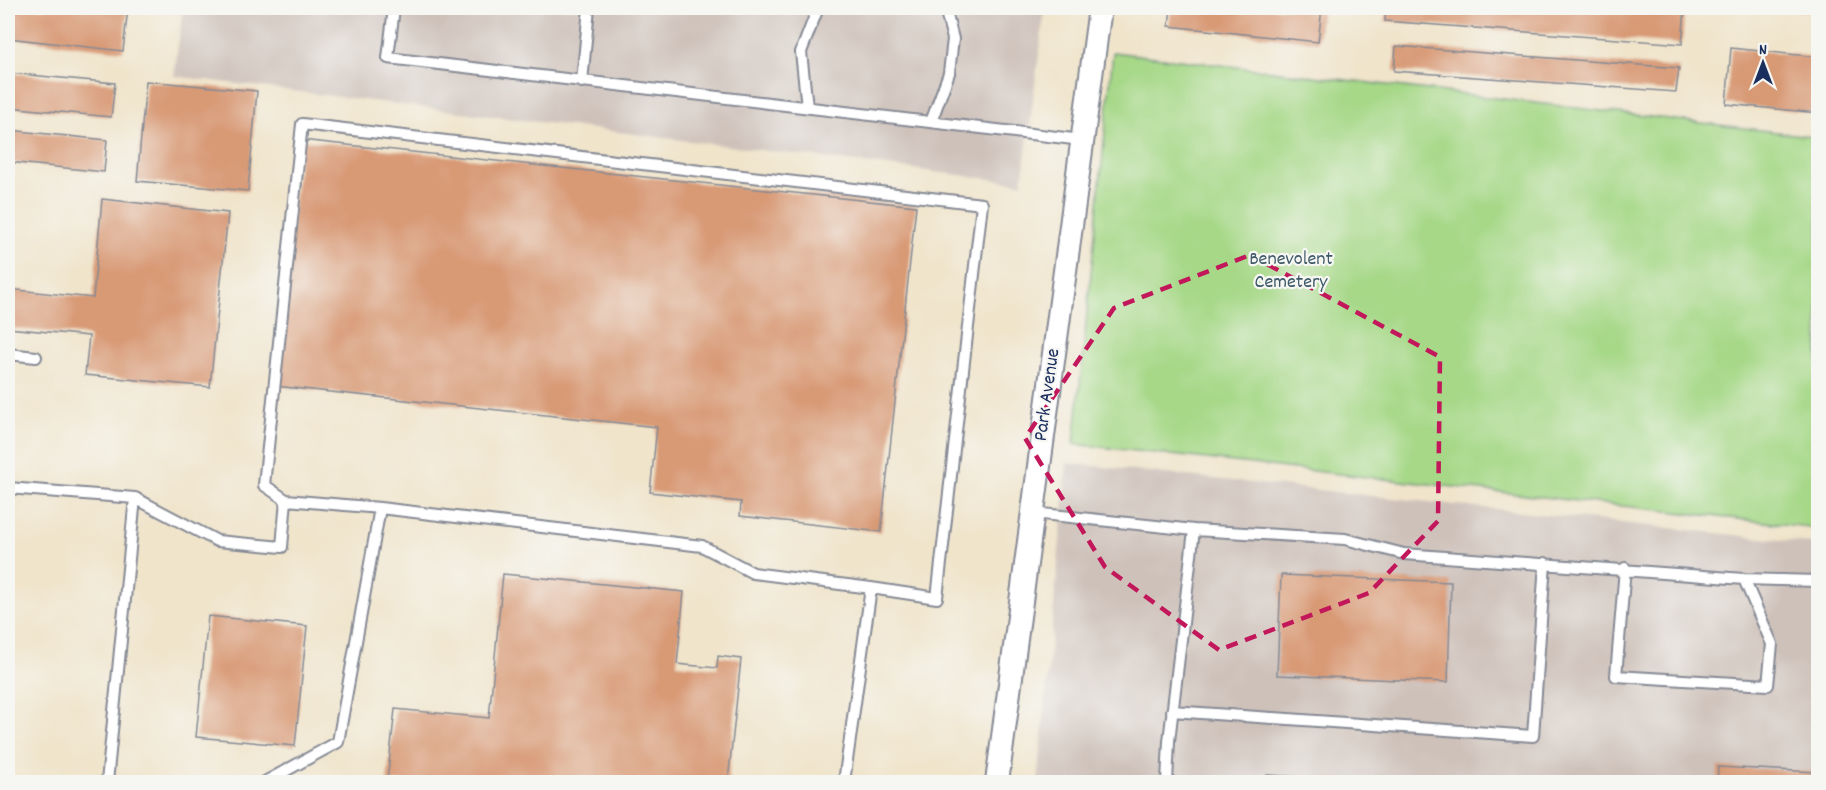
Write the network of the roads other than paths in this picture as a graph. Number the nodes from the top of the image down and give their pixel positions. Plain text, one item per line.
1 (394, 8) edge
2 (589, 8) edge
3 (818, 8) edge
4 (945, 8) edge
5 (1100, 8) edge
6 (582, 82) junction
7 (807, 107) junction
8 (931, 122) junction
9 (1082, 140) junction
10 (8, 354) edge
11 (36, 357) dead end
12 (8, 488) edge
13 (135, 498) junction
14 (286, 500) junction
15 (380, 508) junction
16 (1033, 513) junction
17 (1194, 530) junction
18 (1545, 563) junction
19 (1625, 568) junction
20 (1744, 579) junction
21 (1818, 581) edge
22 (872, 588) junction
23 (1172, 711) junction
24 (107, 783) edge
25 (265, 783) edge
26 (844, 783) edge
27 (997, 783) edge
28 (1167, 783) edge

1 - 6 lane
2 - 6 lane
3 - 7 lane
4 - 8 lane
5 - 9 street, Park Avenue
6 - 7 lane
7 - 8 lane
8 - 9 lane
9 - 16 street, Park Avenue
10 - 11 lane
12 - 13 lane
13 - 14 lane
13 - 24 lane
14 - 15 lane
14 - 22 lane
15 - 22 lane
15 - 25 lane
16 - 17 lane
16 - 27 street, Park Avenue
17 - 18 lane
17 - 23 lane
18 - 19 lane
18 - 23 lane
19 - 20 lane
19 - 20 lane
20 - 21 lane
22 - 26 lane
23 - 28 lane

